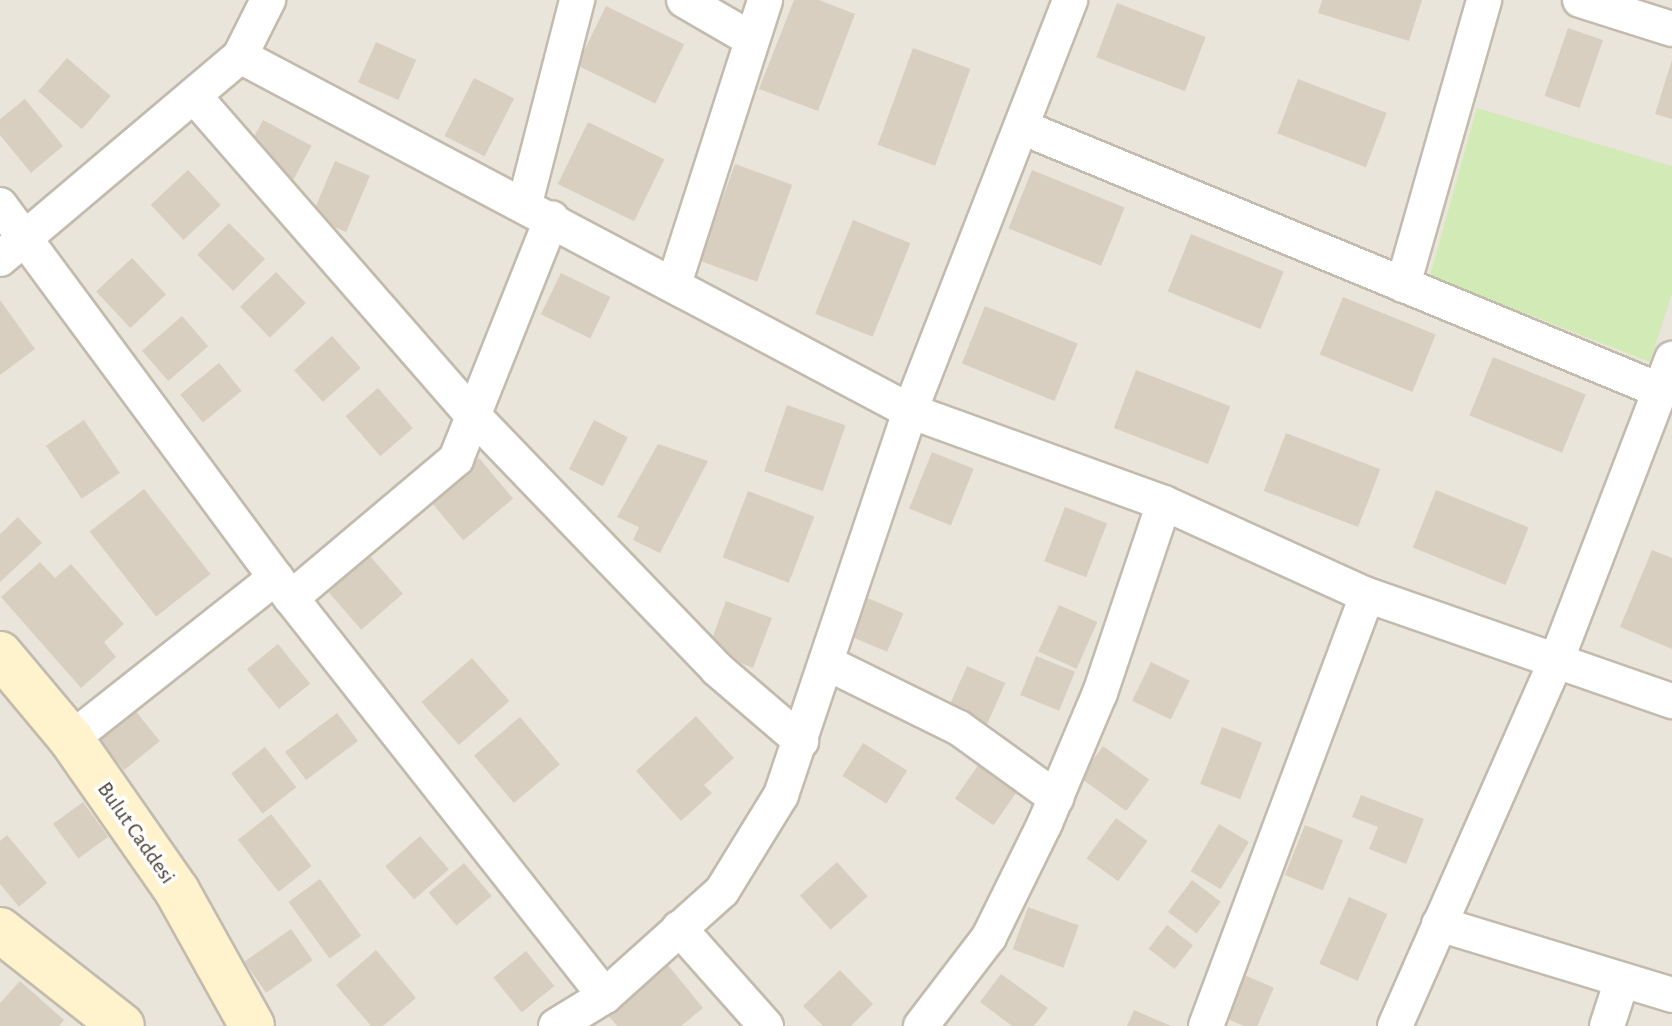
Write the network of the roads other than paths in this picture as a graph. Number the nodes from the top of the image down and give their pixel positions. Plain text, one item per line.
1 (577, 0) edge
2 (684, 0) edge
3 (765, 0) edge
4 (1070, 0) edge
5 (1484, 0) edge
6 (265, 1) edge
7 (1600, 3) edge
8 (1672, 29) edge
9 (751, 39) junction
10 (240, 56) junction
11 (194, 96) junction
12 (1024, 128) junction
13 (0, 205) edge
14 (538, 210) junction
15 (13, 249) edge
16 (674, 284) junction
17 (1403, 285) junction
18 (1672, 359) edge
19 (1661, 391) junction
20 (910, 411) junction
21 (470, 412) junction
22 (1164, 503) junction
23 (284, 587) junction
24 (1367, 595) junction
25 (0, 654) edge
26 (827, 663) junction
27 (1555, 664) junction
28 (1672, 701) edge
29 (71, 739) junction
30 (801, 741) junction
31 (1056, 798) junction
32 (1439, 924) junction
33 (679, 928) junction
34 (0, 930) edge
35 (1622, 980) junction
36 (1672, 995) edge
37 (605, 996) junction
38 (122, 1026) edge
39 (252, 1026) edge
40 (556, 1026) edge
41 (766, 1026) edge
42 (921, 1026) edge
43 (1206, 1026) edge
44 (1395, 1026) edge
45 (1607, 1026) edge

1 - 14 street
2 - 9 street
3 - 9 street
4 - 12 street
5 - 17 street
6 - 10 street
7 - 8 street
9 - 16 street
10 - 11 street
10 - 14 street
11 - 15 street
11 - 21 street
12 - 17 street
12 - 20 street
13 - 15 street
14 - 16 street
14 - 21 street
15 - 23 street
16 - 20 street
17 - 19 street
18 - 19 street
19 - 27 street
20 - 22 street
20 - 26 street
21 - 23 street
21 - 30 street
22 - 24 street
22 - 31 street
23 - 29 street
23 - 37 street
24 - 27 street
24 - 43 street
25 - 29 street, Bulut Caddesi
26 - 30 street
26 - 31 street
27 - 28 street
27 - 32 street
29 - 39 street, Bulut Caddesi
30 - 33 street
31 - 42 street
32 - 35 street
32 - 44 street
33 - 37 street
33 - 41 street
34 - 38 street
35 - 36 street
35 - 45 street
37 - 40 street

